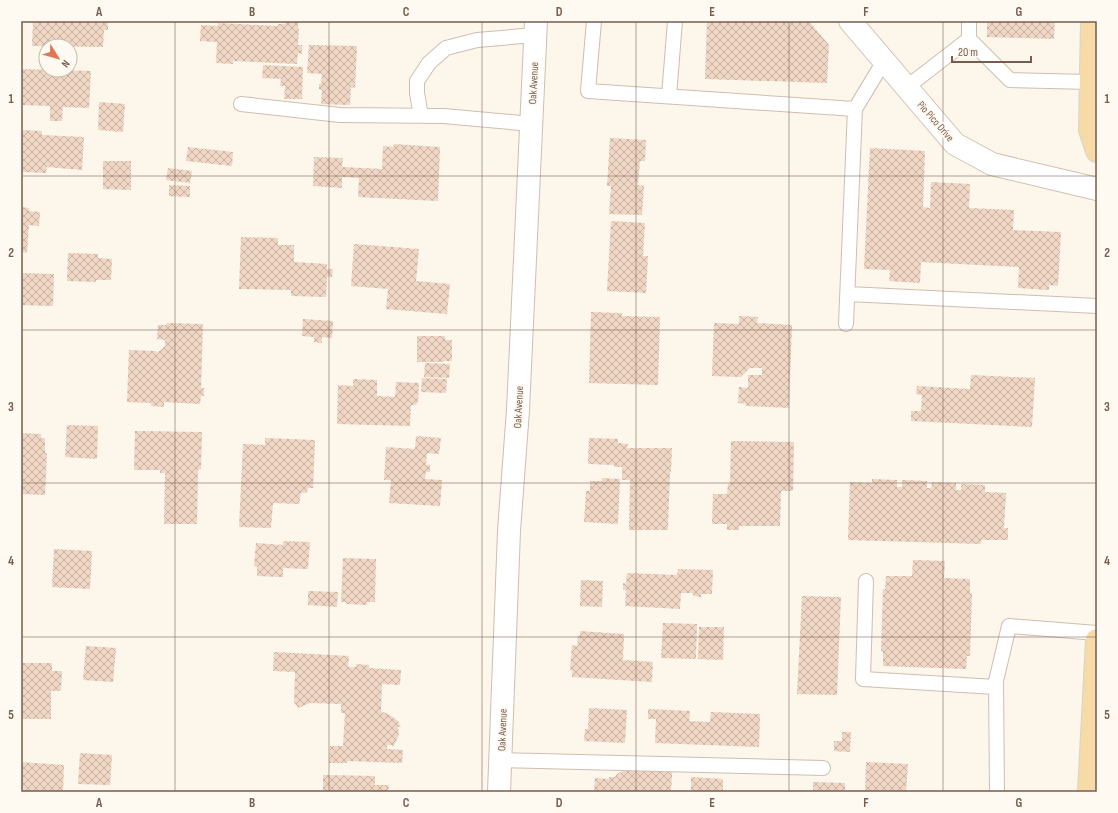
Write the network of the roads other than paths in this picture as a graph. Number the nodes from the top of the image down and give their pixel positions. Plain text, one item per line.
1 (594, 21) edge
2 (675, 21) edge
3 (850, 21) edge
4 (969, 21) edge
5 (1092, 21) edge
6 (536, 28) edge
7 (969, 39) junction
8 (884, 61) junction
9 (1091, 82) junction
10 (907, 87) junction
11 (669, 96) junction
12 (241, 104) dead end
13 (855, 108) junction
14 (421, 116) junction
15 (531, 124) junction
16 (1097, 151) edge
17 (1097, 189) edge
18 (848, 294) junction
19 (1097, 306) edge
20 (846, 324) dead end
21 (866, 581) dead end
22 (1097, 633) edge
23 (1097, 640) edge
24 (996, 687) junction
25 (1095, 726) edge
26 (500, 760) junction
27 (823, 768) dead end
28 (499, 792) edge
29 (996, 792) edge
30 (1089, 792) edge

1 - 11 lane
2 - 11 lane
3 - 8 street, Pio Pico Drive
4 - 7 lane
5 - 9 main road
6 - 14 lane
6 - 15 street, Oak Avenue
7 - 9 lane
7 - 10 lane
8 - 10 street, Pio Pico Drive
8 - 13 lane
9 - 16 main road
10 - 17 street, Pio Pico Drive
11 - 13 lane
12 - 14 lane
13 - 18 lane
14 - 15 lane
15 - 26 street, Oak Avenue
18 - 19 lane
18 - 20 lane
21 - 24 lane
22 - 24 lane
23 - 25 main road
24 - 29 lane
25 - 30 main road
26 - 27 lane
26 - 28 street, Oak Avenue

